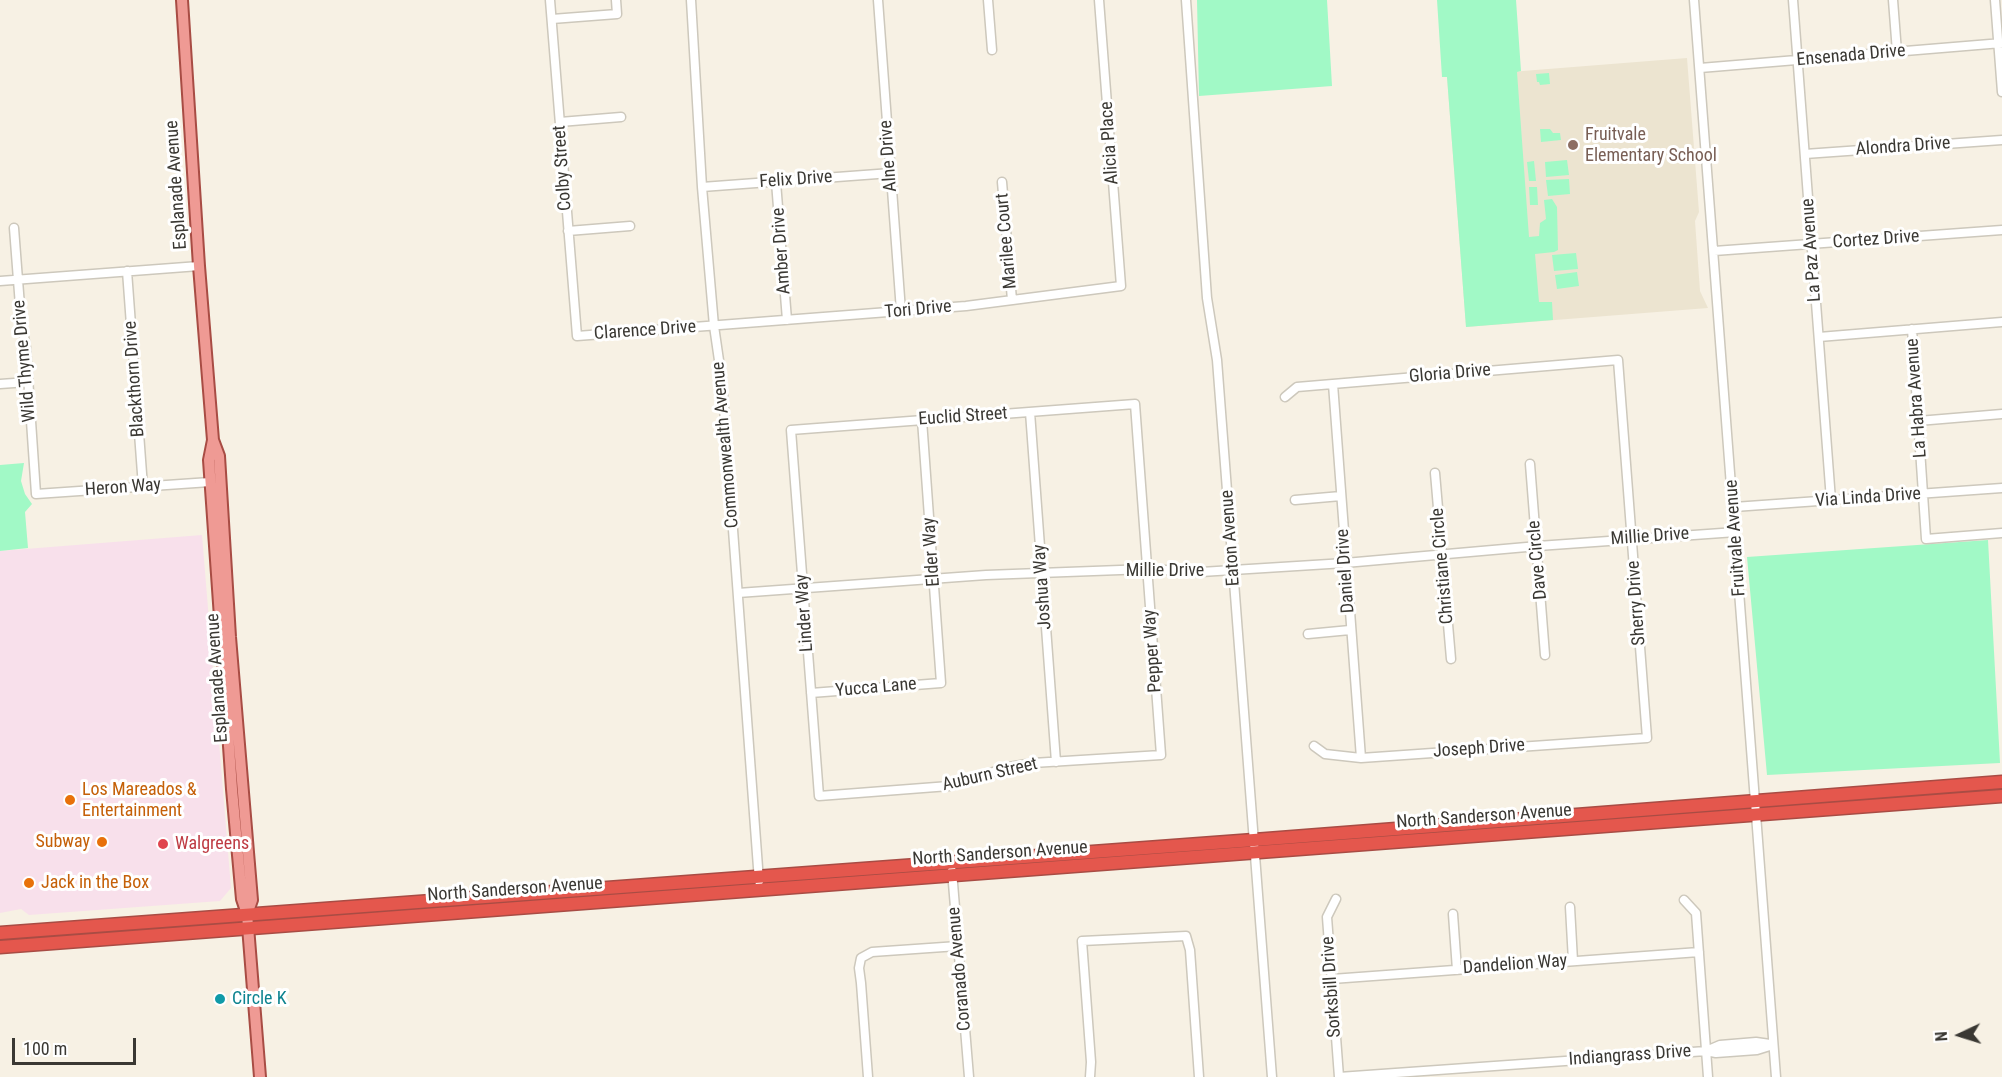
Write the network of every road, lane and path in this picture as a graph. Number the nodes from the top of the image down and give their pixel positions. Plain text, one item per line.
1 (182, 0) edge
2 (550, 0) edge
3 (616, 0) edge
4 (691, 0) edge
5 (878, 0) edge
6 (988, 0) edge
7 (1099, 0) edge
8 (1185, 0) edge
9 (1694, 0) edge
10 (1793, 0) edge
11 (1893, 0) edge
12 (1995, 0) edge
13 (552, 19) junction
14 (2000, 44) edge
15 (992, 50) dead end
16 (1897, 52) junction
17 (1798, 60) junction
18 (1700, 68) junction
19 (2002, 92) edge
20 (621, 117) dead end
21 (560, 122) junction
22 (2002, 140) edge
23 (1805, 154) junction
24 (891, 173) junction
25 (776, 182) junction
26 (1002, 182) dead end
27 (702, 187) junction
28 (630, 226) dead end
29 (14, 228) dead end
30 (2002, 230) edge
31 (568, 231) junction
32 (1812, 244) junction
33 (1714, 251) junction
34 (199, 266) junction
35 (127, 271) junction
36 (18, 279) junction
37 (0, 281) edge
38 (1121, 286) joint
39 (1012, 300) junction
40 (902, 311) junction
41 (787, 320) junction
42 (2002, 322) edge
43 (714, 326) junction
44 (1912, 329) junction
45 (576, 336) joint
46 (1818, 337) junction
47 (1618, 360) joint
48 (28, 382) junction
49 (0, 384) edge
50 (1333, 384) junction
51 (1285, 397) dead end
52 (1135, 404) joint
53 (1030, 412) junction
54 (2002, 414) edge
55 (922, 420) junction
56 (1918, 421) junction
57 (791, 430) joint
58 (213, 440) junction
59 (1530, 464) dead end
60 (1434, 473) dead end
61 (210, 482) junction
62 (143, 487) junction
63 (2002, 488) edge
64 (36, 494) joint
65 (1924, 494) junction
66 (1341, 496) junction
67 (1295, 500) dead end
68 (1831, 500) junction
69 (1734, 507) junction
70 (1736, 532) junction
71 (2002, 533) edge
72 (1632, 538) junction
73 (1538, 546) junction
74 (1442, 554) junction
75 (1345, 563) junction
76 (1147, 569) junction
77 (1233, 570) junction
78 (1042, 573) junction
79 (934, 578) junction
80 (803, 588) junction
81 (738, 593) junction
82 (1350, 630) junction
83 (1308, 634) dead end
84 (1545, 655) dead end
85 (1450, 659) dead end
86 (941, 683) joint
87 (811, 693) junction
88 (1647, 738) joint
89 (1314, 746) dead end
90 (1161, 755) joint
91 (1361, 758) junction
92 (1056, 762) junction
93 (2002, 782) edge
94 (2002, 790) edge
95 (819, 796) joint
96 (2002, 796) edge
97 (1954, 800) junction
98 (1754, 801) junction
99 (1756, 815) junction
100 (1254, 846) junction
101 (951, 862) junction
102 (952, 875) junction
103 (759, 876) junction
104 (759, 890) junction
105 (1336, 899) dead end
106 (1684, 900) dead end
107 (1570, 907) dead end
108 (247, 914) junction
109 (1453, 914) dead end
110 (248, 928) junction
111 (0, 933) edge
112 (958, 946) junction
113 (0, 947) edge
114 (1699, 952) junction
115 (1573, 961) junction
116 (1457, 970) junction
117 (1332, 979) junction
118 (1773, 1045) junction
119 (1706, 1051) junction
120 (260, 1077) edge
121 (868, 1077) edge
122 (969, 1077) edge
123 (1090, 1077) edge
124 (1199, 1077) edge
125 (1272, 1077) edge
126 (1339, 1077) edge
127 (1708, 1077) edge
128 (1776, 1077) edge

1 - 34 main road, Esplanade Avenue
2 - 13 street, Colby Street
3 - 13 street
4 - 27 street, Commonwealth Avenue
5 - 24 street, Alne Drive
6 - 15 street
7 - 38 street, Alicia Place
8 - 77 street, Eaton Avenue
9 - 18 street, Fruitvale Avenue
10 - 17 street, La Paz Avenue
11 - 16 street
12 - 14 street
13 - 21 street, Colby Street
14 - 16 street, Ensenada Drive
14 - 19 street
16 - 17 street, Ensenada Drive
17 - 18 street, Ensenada Drive
17 - 23 street, La Paz Avenue
18 - 33 street, Fruitvale Avenue
20 - 21 street
21 - 31 street, Colby Street
22 - 23 street, Alondra Drive
23 - 32 street, La Paz Avenue
24 - 25 street, Felix Drive
24 - 40 street, Alne Drive
25 - 27 street, Felix Drive
25 - 41 street, Amber Drive
26 - 39 street, Marilee Court
27 - 43 street, Commonwealth Avenue
28 - 31 street
29 - 36 street, Wild Thyme Drive
30 - 32 street, Cortez Drive
31 - 45 street, Colby Street
32 - 33 street, Cortez Drive
32 - 46 street, La Paz Avenue
33 - 69 street, Fruitvale Avenue
34 - 35 street
34 - 58 main road, Esplanade Avenue
35 - 36 street
35 - 62 street, Blackthorn Drive
36 - 37 street
36 - 48 street, Wild Thyme Drive
38 - 39 street, Tori Drive
39 - 40 street, Tori Drive
40 - 41 street, Tori Drive
41 - 43 street, Tori Drive
42 - 44 street
43 - 45 street, Clarence Drive
43 - 81 street, Commonwealth Avenue
44 - 46 street
44 - 56 street, La Habra Avenue
46 - 68 street, La Paz Avenue
47 - 50 street, Gloria Drive
47 - 72 street, Sherry Drive
48 - 49 street
48 - 64 street, Wild Thyme Drive
50 - 51 street, Gloria Drive
50 - 66 street, Daniel Drive
52 - 53 street, Euclid Street
52 - 76 street, Pepper Way
53 - 55 street, Euclid Street
53 - 78 street, Joshua Way
54 - 56 street
55 - 57 street, Euclid Street
55 - 79 street, Elder Way
56 - 65 street, La Habra Avenue
57 - 80 street, Linder Way
58 - 61 main road, Esplanade Avenue
58 - 108 main road, Esplanade Avenue
59 - 73 street, Dave Circle
60 - 74 street, Christiane Circle
61 - 62 street, Heron Way
61 - 108 main road, Esplanade Avenue
62 - 64 street, Heron Way
63 - 65 street, Via Linda Drive
65 - 68 street, Via Linda Drive
65 - 71 street, La Habra Avenue
66 - 67 street
66 - 75 street, Daniel Drive
68 - 69 street, Via Linda Drive
69 - 70 street, Fruitvale Avenue
70 - 72 street, Millie Drive
70 - 98 street, Fruitvale Avenue
72 - 73 street, Millie Drive
72 - 88 street, Sherry Drive
73 - 74 street, Millie Drive
73 - 84 street, Dave Circle
74 - 75 street, Millie Drive
74 - 85 street, Christiane Circle
75 - 77 street, Millie Drive
75 - 82 street, Daniel Drive
76 - 77 street, Millie Drive
76 - 78 street, Millie Drive
76 - 90 street, Pepper Way
77 - 100 street, Eaton Avenue
78 - 79 street, Millie Drive
78 - 92 street, Joshua Way
79 - 80 street, Millie Drive
79 - 86 street, Elder Way
80 - 81 street, Millie Drive
80 - 87 street, Linder Way
81 - 103 street, Commonwealth Avenue
82 - 83 street
82 - 91 street, Daniel Drive
86 - 87 street, Yucca Lane
87 - 95 street, Linder Way
88 - 91 street, Joseph Drive
89 - 91 street, Joseph Drive
90 - 92 street, Auburn Street
92 - 95 street, Auburn Street
93 - 98 highway, North Sanderson Avenue
94 - 97 highway
96 - 97 highway, North Sanderson Avenue
97 - 99 highway, North Sanderson Avenue
98 - 99 street, Fruitvale Avenue
98 - 100 highway, North Sanderson Avenue
99 - 100 highway, North Sanderson Avenue
99 - 118 street, Fruitvale Avenue
100 - 101 highway, North Sanderson Avenue
100 - 102 highway, North Sanderson Avenue
100 - 125 street, Eaton Avenue
101 - 102 street, Coranado Avenue
101 - 103 highway, North Sanderson Avenue
102 - 104 highway, North Sanderson Avenue
102 - 112 street, Coranado Avenue
103 - 104 street, Commonwealth Avenue
103 - 108 highway, North Sanderson Avenue
104 - 110 highway, North Sanderson Avenue
105 - 117 street, Sorksbill Drive
106 - 114 street
107 - 115 street
108 - 110 main road, Esplanade Avenue
108 - 111 highway, North Sanderson Avenue
109 - 116 street
110 - 113 highway, North Sanderson Avenue
110 - 120 main road, Esplanade Avenue
112 - 121 street
112 - 122 street, Coranado Avenue
114 - 115 street, Dandelion Way
114 - 119 street
115 - 116 street, Dandelion Way
116 - 117 street, Dandelion Way
117 - 126 street, Sorksbill Drive
118 - 119 street, Indiangrass Drive
118 - 128 street, Fruitvale Avenue
119 - 126 street, Indiangrass Drive
119 - 127 street
123 - 124 street

